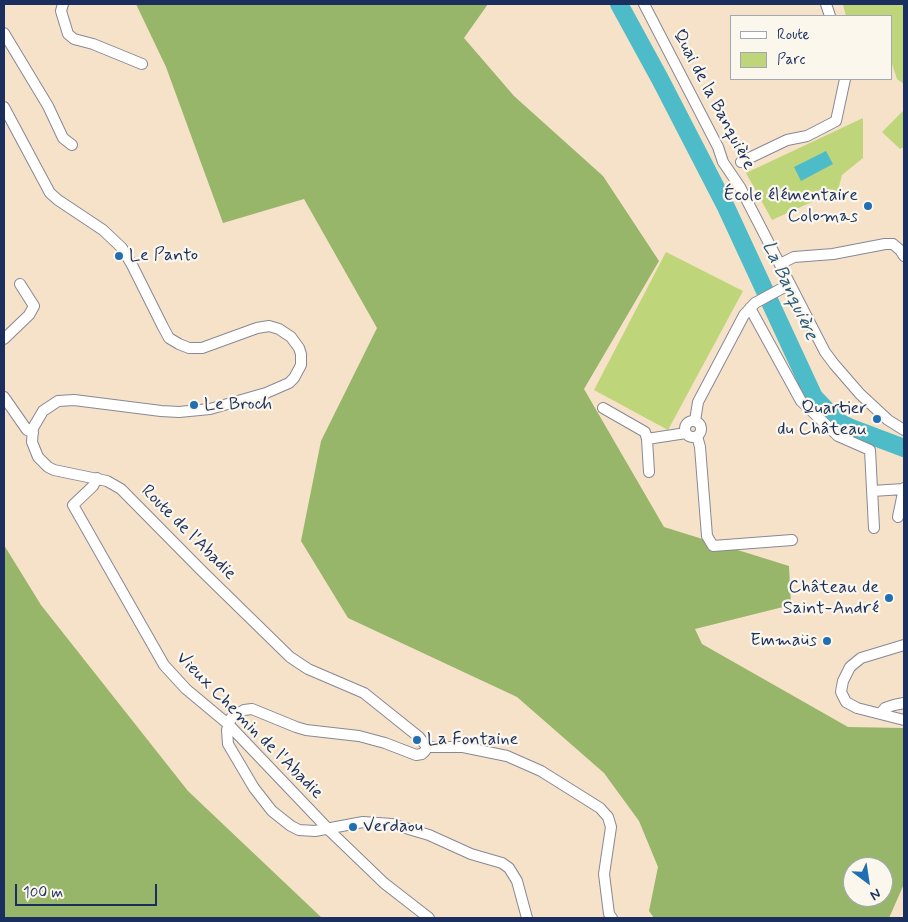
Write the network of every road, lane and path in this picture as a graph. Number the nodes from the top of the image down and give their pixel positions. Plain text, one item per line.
1 (63, 4) edge
2 (644, 4) edge
3 (4, 33) edge
4 (142, 64) dead end
5 (845, 80) edge
6 (4, 107) edge
7 (72, 145) dead end
8 (742, 162) dead end
9 (904, 256) edge
10 (780, 264) junction
11 (20, 284) dead end
12 (786, 287) junction
13 (752, 306) junction
14 (4, 339) edge
15 (4, 396) edge
16 (603, 408) dead end
17 (695, 421) junction
18 (904, 430) edge
19 (33, 433) junction
20 (686, 433) junction
21 (697, 436) junction
22 (647, 439) junction
23 (649, 472) dead end
24 (97, 478) junction
25 (904, 489) edge
26 (872, 492) junction
27 (898, 517) dead end
28 (874, 528) dead end
29 (792, 540) dead end
30 (904, 645) edge
31 (904, 704) edge
32 (880, 714) junction
33 (904, 720) edge
34 (228, 724) junction
35 (427, 747) junction
36 (328, 829) junction
37 (429, 918) edge
38 (527, 918) edge
39 (612, 918) edge

1 - 4 street
2 - 10 street, Quai de la Banquière
3 - 7 street
5 - 8 street
6 - 19 street
9 - 10 street
10 - 12 street, Quai de la Banquière
11 - 14 street
12 - 13 street
12 - 18 street, Quai de la Banquière
13 - 17 street
13 - 26 street
15 - 19 street
16 - 22 street
17 - 20 street
17 - 21 street
19 - 24 street, Route de l'Abadie
20 - 21 street
20 - 22 street
21 - 29 street
22 - 23 street
24 - 34 street, Vieux Chemin de l'Abadie
24 - 35 street, Route de l'Abadie
25 - 26 street
25 - 27 street
26 - 28 street
30 - 32 street
31 - 32 street
32 - 33 street
34 - 35 street
34 - 36 street, Vieux Chemin de l'Abadie
34 - 36 street
35 - 39 street
36 - 37 street, Vieux Chemin de l'Abadie
36 - 38 street

